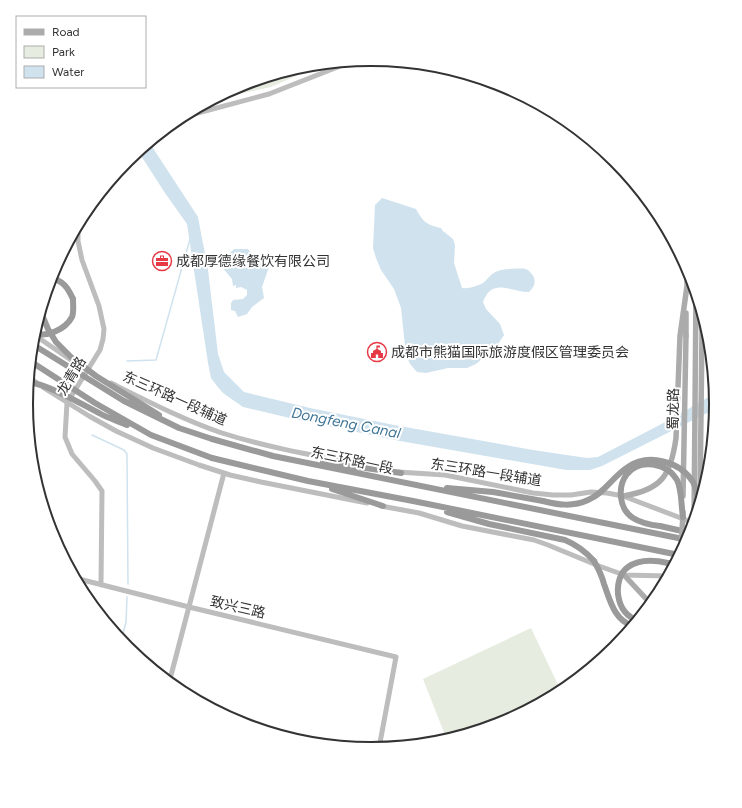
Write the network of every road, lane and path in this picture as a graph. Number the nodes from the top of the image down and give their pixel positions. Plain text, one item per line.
1 (334, 68) edge
2 (200, 112) edge
3 (79, 234) edge
4 (57, 280) edge
5 (687, 286) joint
6 (696, 313) edge
7 (44, 319) edge
8 (702, 334) edge
9 (40, 335) edge
10 (39, 338) edge
11 (38, 348) edge
12 (36, 365) edge
13 (88, 371) junction
14 (34, 381) edge
15 (34, 383) edge
16 (67, 403) junction
17 (179, 428) junction
18 (151, 435) junction
19 (273, 456) junction
20 (401, 472) junction
21 (224, 473) junction
22 (700, 480) edge
23 (308, 481) junction
24 (415, 485) junction
25 (697, 492) edge
26 (623, 496) junction
27 (694, 501) edge
28 (413, 502) junction
29 (382, 506) junction
30 (683, 517) junction
31 (688, 521) edge
32 (684, 531) edge
33 (682, 535) edge
34 (681, 538) edge
35 (673, 555) edge
36 (669, 563) edge
37 (624, 575) junction
38 (662, 576) edge
39 (83, 580) edge
40 (101, 585) junction
41 (647, 599) edge
42 (189, 607) junction
43 (633, 618) edge
44 (628, 623) edge
45 (171, 676) edge
46 (380, 742) edge

1 - 2 main road
3 - 13 main road, 龙青路
4 - 9 highway, bridge
5 - 26 main road
5 - 30 main road, 蜀龙路, bridge
6 - 27 main road, 蜀龙路, bridge
7 - 17 highway, bridge
8 - 22 main road
10 - 13 main road, 东三环路一段辅道
11 - 17 highway, 东三环路一段, bridge
12 - 18 highway, 东三环路一段, bridge
13 - 16 main road, 龙青路
13 - 20 main road, 东三环路一段辅道
14 - 16 main road
15 - 18 highway, bridge
16 - 21 main road
16 - 40 main road, 龙青路
17 - 19 highway, 东三环路一段, bridge
18 - 23 highway, 东三环路一段, bridge
19 - 20 highway
19 - 24 highway, 东三环路一段
20 - 26 main road, 东三环路一段辅道
21 - 29 main road
21 - 42 main road
23 - 28 highway, 东三环路一段
23 - 29 highway
24 - 25 highway, bridge
24 - 34 highway, 东三环路一段
26 - 31 main road, 东三环路一段辅道
28 - 35 highway, 东三环路一段
28 - 44 highway, bridge
29 - 37 main road
30 - 32 highway, bridge
30 - 33 main road, 蜀龙路, bridge
36 - 43 highway, bridge
37 - 38 main road
37 - 41 main road
39 - 40 main road, 致兴三路
40 - 42 main road, 致兴三路
42 - 45 main road
42 - 46 main road, 致兴三路

